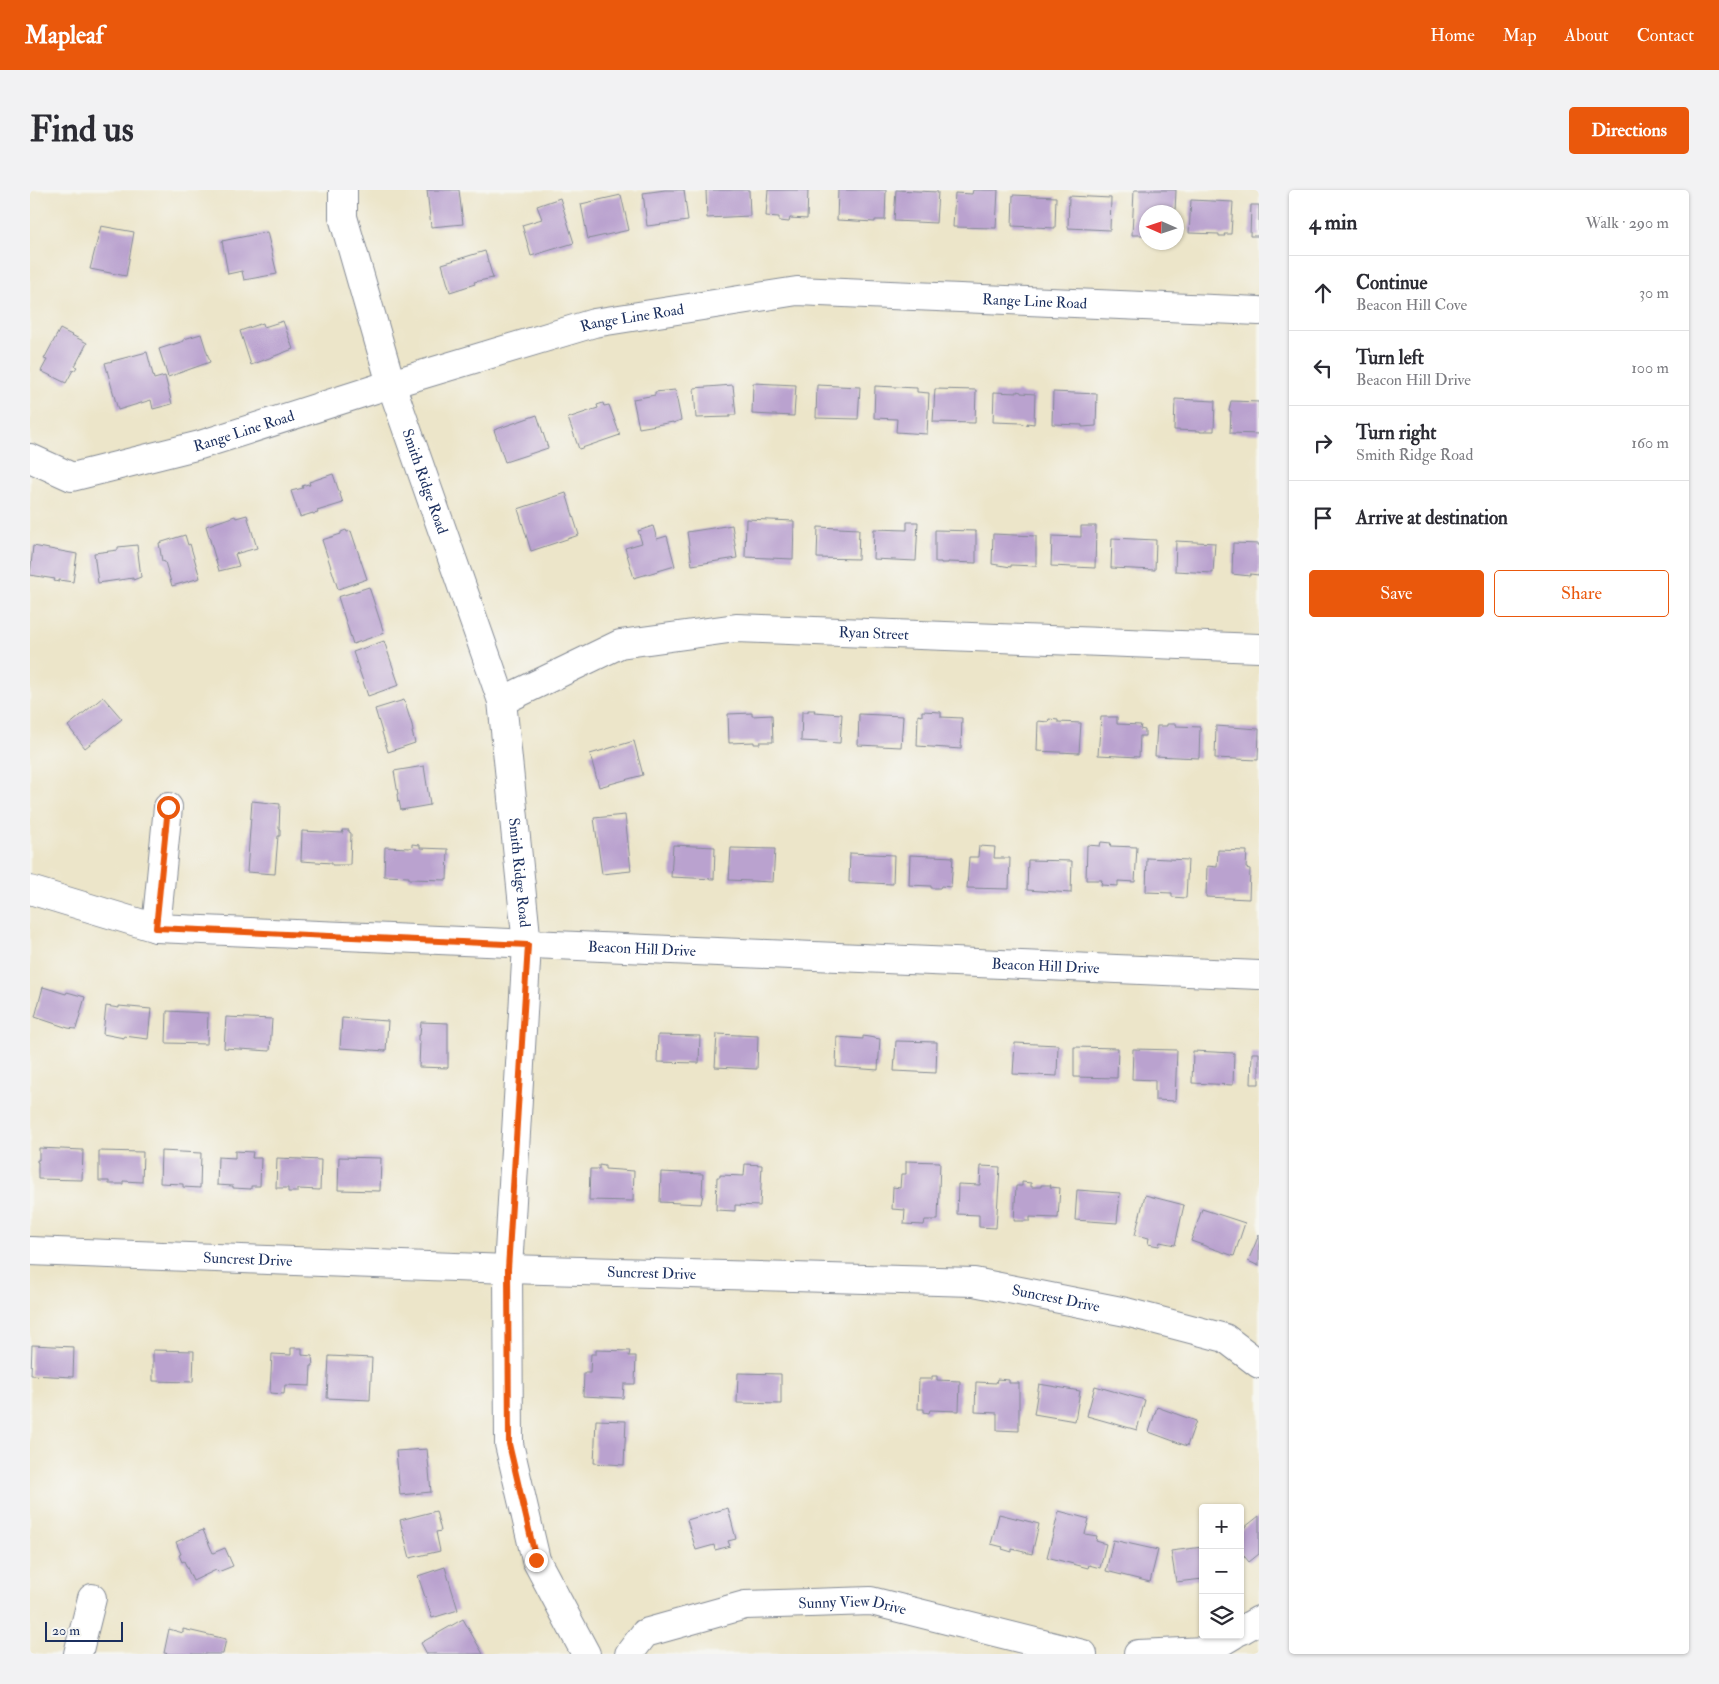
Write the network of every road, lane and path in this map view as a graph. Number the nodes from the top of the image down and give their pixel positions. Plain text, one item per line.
1 (343, 190) edge
2 (1259, 311) edge
3 (391, 384) junction
4 (30, 458) edge
5 (1259, 648) edge
6 (502, 701) junction
7 (168, 807) dead end
8 (30, 890) edge
9 (156, 928) junction
10 (528, 945) junction
11 (1259, 975) edge
12 (30, 1251) edge
13 (508, 1269) junction
14 (1259, 1364) edge
15 (92, 1598) dead end
16 (1259, 1620) edge
17 (1244, 1629) edge
18 (1226, 1639) edge
19 (78, 1654) edge
20 (586, 1654) edge
21 (629, 1654) edge
22 (1083, 1654) edge
23 (1138, 1654) edge

1 - 3 street, Smith Ridge Road
2 - 3 street, Range Line Road
3 - 4 street, Range Line Road
3 - 6 street, Smith Ridge Road
5 - 6 street, Ryan Street
6 - 10 street, Smith Ridge Road
7 - 9 street
8 - 9 street, Beacon Hill Drive
9 - 10 street, Beacon Hill Drive
10 - 11 street, Beacon Hill Drive
10 - 13 street, Smith Ridge Road
12 - 13 street, Suncrest Drive
13 - 14 street, Suncrest Drive
13 - 20 street, Smith Ridge Road
15 - 19 street
16 - 17 street
18 - 23 street
21 - 22 street, Sunny View Drive

